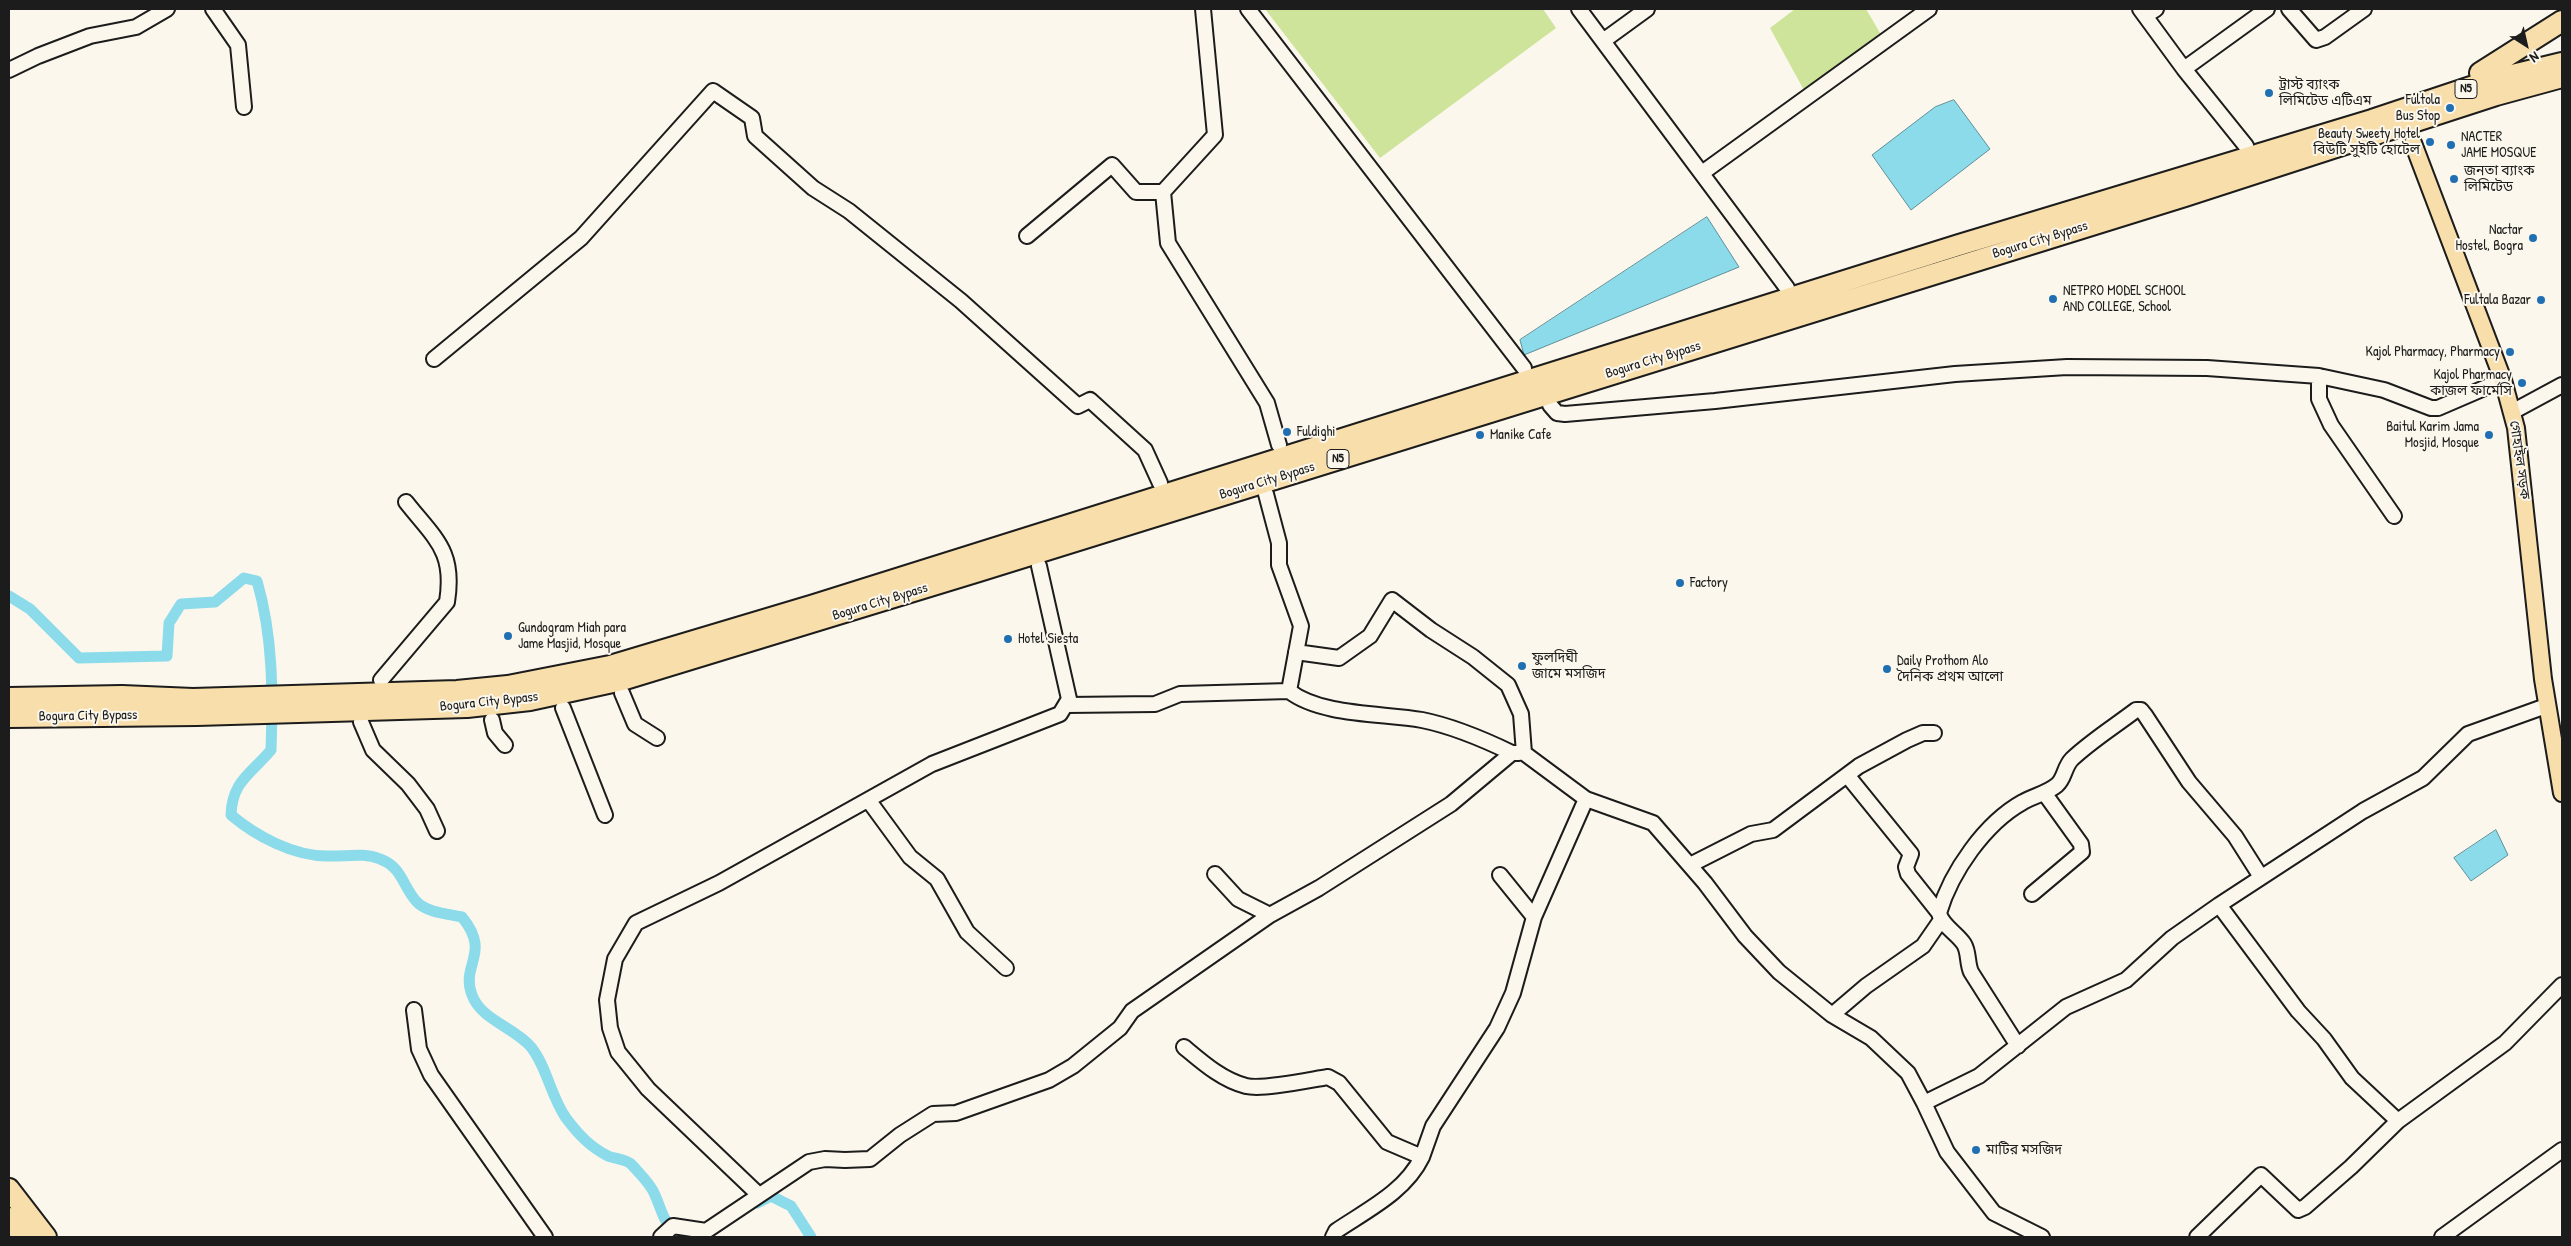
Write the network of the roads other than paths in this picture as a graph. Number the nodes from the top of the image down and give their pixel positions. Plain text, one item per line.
1 (167, 9) edge
2 (213, 9) edge
3 (1203, 9) edge
4 (1248, 9) edge
5 (1579, 9) edge
6 (1647, 9) edge
7 (1930, 9) edge
8 (2267, 9) edge
9 (2289, 9) edge
10 (2364, 9) edge
11 (2147, 11) edge
12 (2562, 21) edge
13 (1603, 41) junction
14 (2562, 63) edge
15 (2184, 69) junction
16 (9, 70) edge
17 (2480, 73) dead end
18 (2562, 77) edge
19 (244, 107) dead end
20 (2374, 127) junction
21 (2413, 143) dead end
22 (2246, 146) dead end
23 (1702, 174) junction
24 (1163, 192) junction
25 (1027, 236) dead end
26 (1787, 288) dead end
27 (434, 359) dead end
28 (1524, 368) dead end
29 (2319, 376) junction
30 (2503, 380) junction
31 (2562, 385) edge
32 (1550, 405) dead end
33 (2512, 412) junction
34 (1279, 445) dead end
35 (1160, 483) dead end
36 (1266, 494) dead end
37 (406, 502) dead end
38 (2394, 516) dead end
39 (1039, 566) dead end
40 (1296, 652) junction
41 (381, 680) dead end
42 (1289, 691) junction
43 (622, 693) dead end
44 (9, 698) edge
45 (256, 704) junction
46 (1067, 704) junction
47 (2546, 706) junction
48 (563, 708) dead end
49 (9, 717) edge
50 (492, 720) dead end
51 (361, 722) dead end
52 (1934, 733) dead end
53 (657, 738) dead end
54 (505, 745) dead end
55 (1518, 753) junction
56 (2559, 762) edge
57 (1847, 774) junction
58 (2562, 793) edge
59 (2046, 794) junction
60 (1586, 799) junction
61 (869, 801) junction
62 (605, 815) dead end
63 (437, 832) dead end
64 (1690, 865) junction
65 (1215, 874) dead end
66 (1500, 876) dead end
67 (2261, 877) junction
68 (2032, 894) dead end
69 (2219, 905) junction
70 (1270, 915) junction
71 (1940, 916) junction
72 (1534, 917) junction
73 (1006, 968) dead end
74 (2562, 985) edge
75 (414, 1010) dead end
76 (1832, 1015) junction
77 (2018, 1046) junction
78 (1184, 1047) dead end
79 (1924, 1103) junction
80 (2398, 1121) junction
81 (2562, 1150) edge
82 (1422, 1157) junction
83 (9, 1189) edge
84 (759, 1194) junction
85 (9, 1218) edge
86 (666, 1233) edge
87 (24, 1237) edge
88 (46, 1237) edge
89 (544, 1237) edge
90 (1333, 1237) edge
91 (2042, 1237) edge
92 (2197, 1237) edge
93 (2442, 1237) edge

1 - 16 street
2 - 19 street
3 - 24 street
4 - 28 street
5 - 13 street
6 - 13 street
7 - 23 street
8 - 15 street
9 - 10 street
11 - 15 street
12 - 17 highway
13 - 23 street
14 - 20 highway, N5
15 - 22 street
18 - 20 highway, N5
20 - 45 highway, Bogura City Bypass / N5
21 - 30 main road, গোহাইল সড়ক
23 - 26 street
24 - 25 street
24 - 34 street
27 - 35 street
29 - 30 street
29 - 32 street
29 - 38 street
30 - 33 main road, গোহাইল সড়ক
31 - 33 street
33 - 47 main road, গোহাইল সড়ক
36 - 40 street
37 - 41 street
39 - 46 street
40 - 42 street
40 - 55 street
42 - 46 street
42 - 55 street
43 - 53 street
44 - 45 highway, Bogura City Bypass
45 - 49 highway, Bogura City Bypass
46 - 61 street
47 - 56 main road, গোহাইল সড়ক
47 - 67 street
48 - 62 street
50 - 54 street
51 - 63 street
52 - 57 street
55 - 60 street
55 - 70 street
56 - 58 main road, গোহাইল সড়ক
57 - 64 street
57 - 71 street
59 - 67 street
59 - 68 street
59 - 71 street
60 - 64 street
60 - 72 street
61 - 73 street
61 - 84 street
64 - 76 street
65 - 70 street
66 - 72 street
67 - 69 street
69 - 77 street
69 - 80 street
70 - 84 street
71 - 76 street
71 - 77 street
72 - 82 street
74 - 80 street
75 - 89 street
76 - 79 street
77 - 79 street
78 - 82 street
79 - 91 street
80 - 92 street
81 - 93 street
82 - 90 street
83 - 88 highway
84 - 86 street
85 - 87 highway

